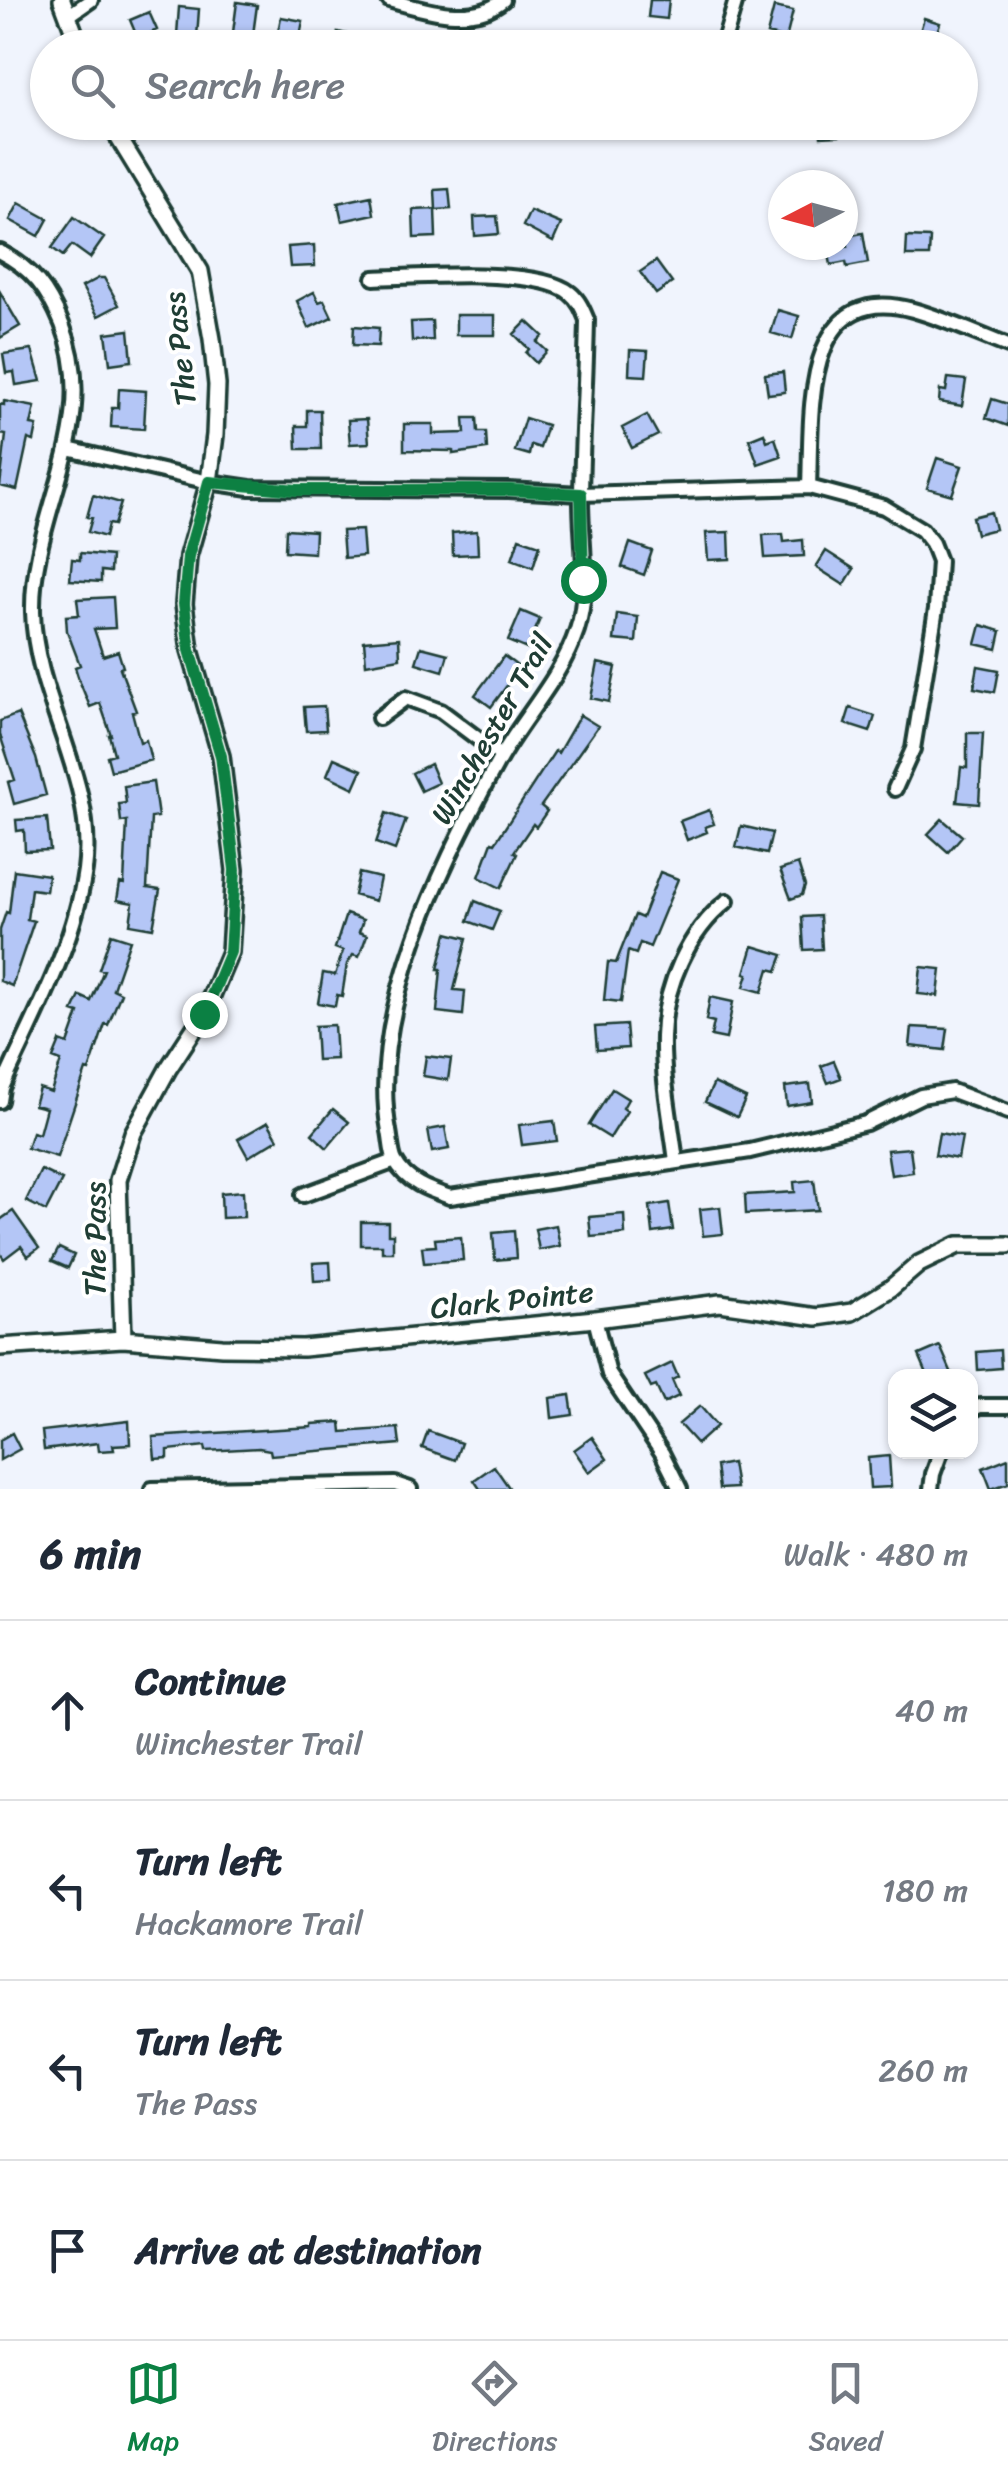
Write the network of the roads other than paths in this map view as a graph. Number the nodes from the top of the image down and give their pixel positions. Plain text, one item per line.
1 (91, 0) edge
2 (389, 0) edge
3 (503, 0) edge
4 (736, 0) edge
5 (65, 8) edge
6 (727, 30) edge
7 (120, 140) edge
8 (0, 252) edge
9 (374, 278) dead end
10 (1008, 346) edge
11 (68, 449) junction
12 (209, 482) junction
13 (809, 487) junction
14 (581, 494) junction
15 (378, 718) dead end
16 (501, 756) junction
17 (895, 789) dead end
18 (728, 901) dead end
19 (0, 1101) edge
20 (1008, 1112) edge
21 (396, 1161) junction
22 (676, 1161) junction
23 (303, 1195) dead end
24 (1008, 1245) edge
25 (595, 1319) junction
26 (123, 1339) junction
27 (0, 1347) edge
28 (1008, 1406) edge
29 (978, 1407) edge
30 (939, 1459) edge
31 (152, 1489) edge
32 (410, 1489) edge
33 (680, 1489) edge
34 (931, 1489) edge

1 - 5 street
2 - 3 street
4 - 6 street
7 - 12 street, The Pass
8 - 11 street
9 - 14 street, Winchester Trail
10 - 13 street
11 - 12 street
11 - 19 street
12 - 14 street
12 - 26 street, The Pass
13 - 14 street
13 - 17 street
14 - 16 street, Winchester Trail
15 - 16 street
16 - 21 street, Winchester Trail
18 - 22 street
20 - 22 street
21 - 22 street
21 - 23 street
24 - 25 street, Clark Pointe
25 - 26 street, Clark Pointe
25 - 33 street
26 - 27 street, Clark Pointe
28 - 29 street
30 - 34 street
31 - 32 street

